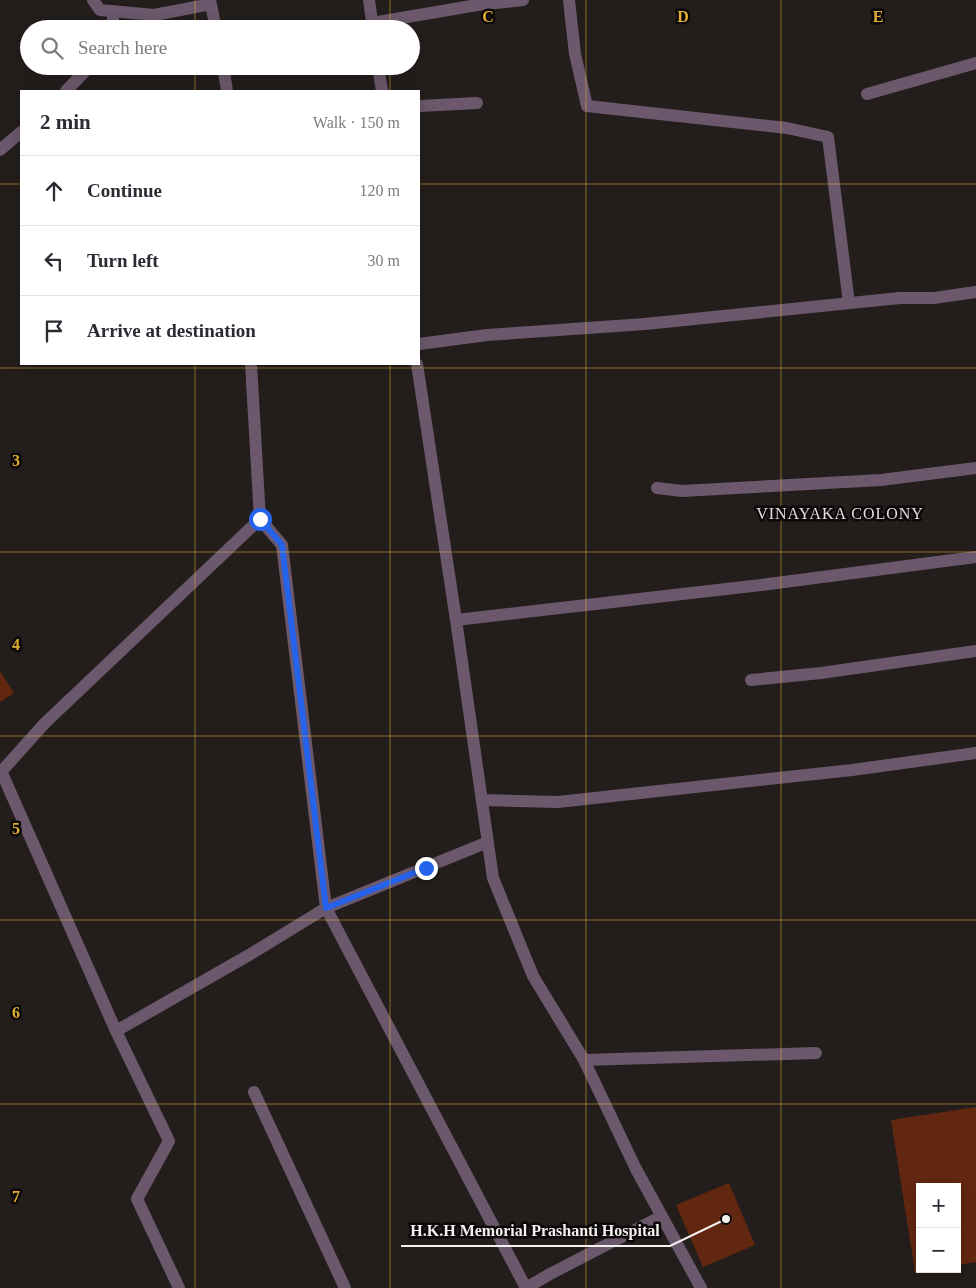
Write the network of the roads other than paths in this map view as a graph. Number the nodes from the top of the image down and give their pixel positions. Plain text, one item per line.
1 (93, 0) edge
2 (369, 0) edge
3 (523, 0) edge
4 (569, 0) edge
5 (211, 2) edge
6 (113, 12) junction
7 (113, 20) edge
8 (214, 20) edge
9 (372, 20) edge
10 (403, 20) edge
11 (976, 63) edge
12 (81, 75) edge
13 (224, 75) edge
14 (379, 75) edge
15 (67, 90) edge
16 (227, 90) edge
17 (382, 90) edge
18 (867, 94) dead end
19 (477, 103) dead end
20 (420, 106) edge
21 (20, 133) edge
22 (0, 150) edge
23 (976, 292) edge
24 (848, 302) junction
25 (420, 344) edge
26 (251, 365) edge
27 (417, 365) edge
28 (976, 468) edge
29 (656, 488) dead end
30 (260, 519) junction
31 (976, 556) edge
32 (456, 620) junction
33 (976, 652) edge
34 (751, 680) dead end
35 (976, 753) edge
36 (1, 772) edge
37 (482, 800) junction
38 (488, 842) junction
39 (326, 908) junction
40 (116, 1031) junction
41 (816, 1053) dead end
42 (584, 1060) junction
43 (254, 1092) dead end
44 (662, 1216) junction
45 (178, 1288) edge
46 (345, 1288) edge
47 (526, 1288) edge
48 (701, 1288) edge

1 - 6 street
2 - 9 street
3 - 10 street
4 - 24 street
5 - 6 street
5 - 8 street
6 - 7 street
11 - 18 street
12 - 15 street
13 - 16 street
14 - 17 street
19 - 20 street
21 - 22 street
23 - 24 street
24 - 25 street
26 - 30 street
27 - 32 street
28 - 29 street
30 - 36 street
30 - 39 street
31 - 32 street
32 - 37 street
33 - 34 street
35 - 37 street
36 - 40 street
37 - 38 street
38 - 39 street
38 - 42 street
39 - 40 street
39 - 47 street
40 - 45 street
41 - 42 street
42 - 44 street
43 - 46 street
44 - 47 street
44 - 48 street

